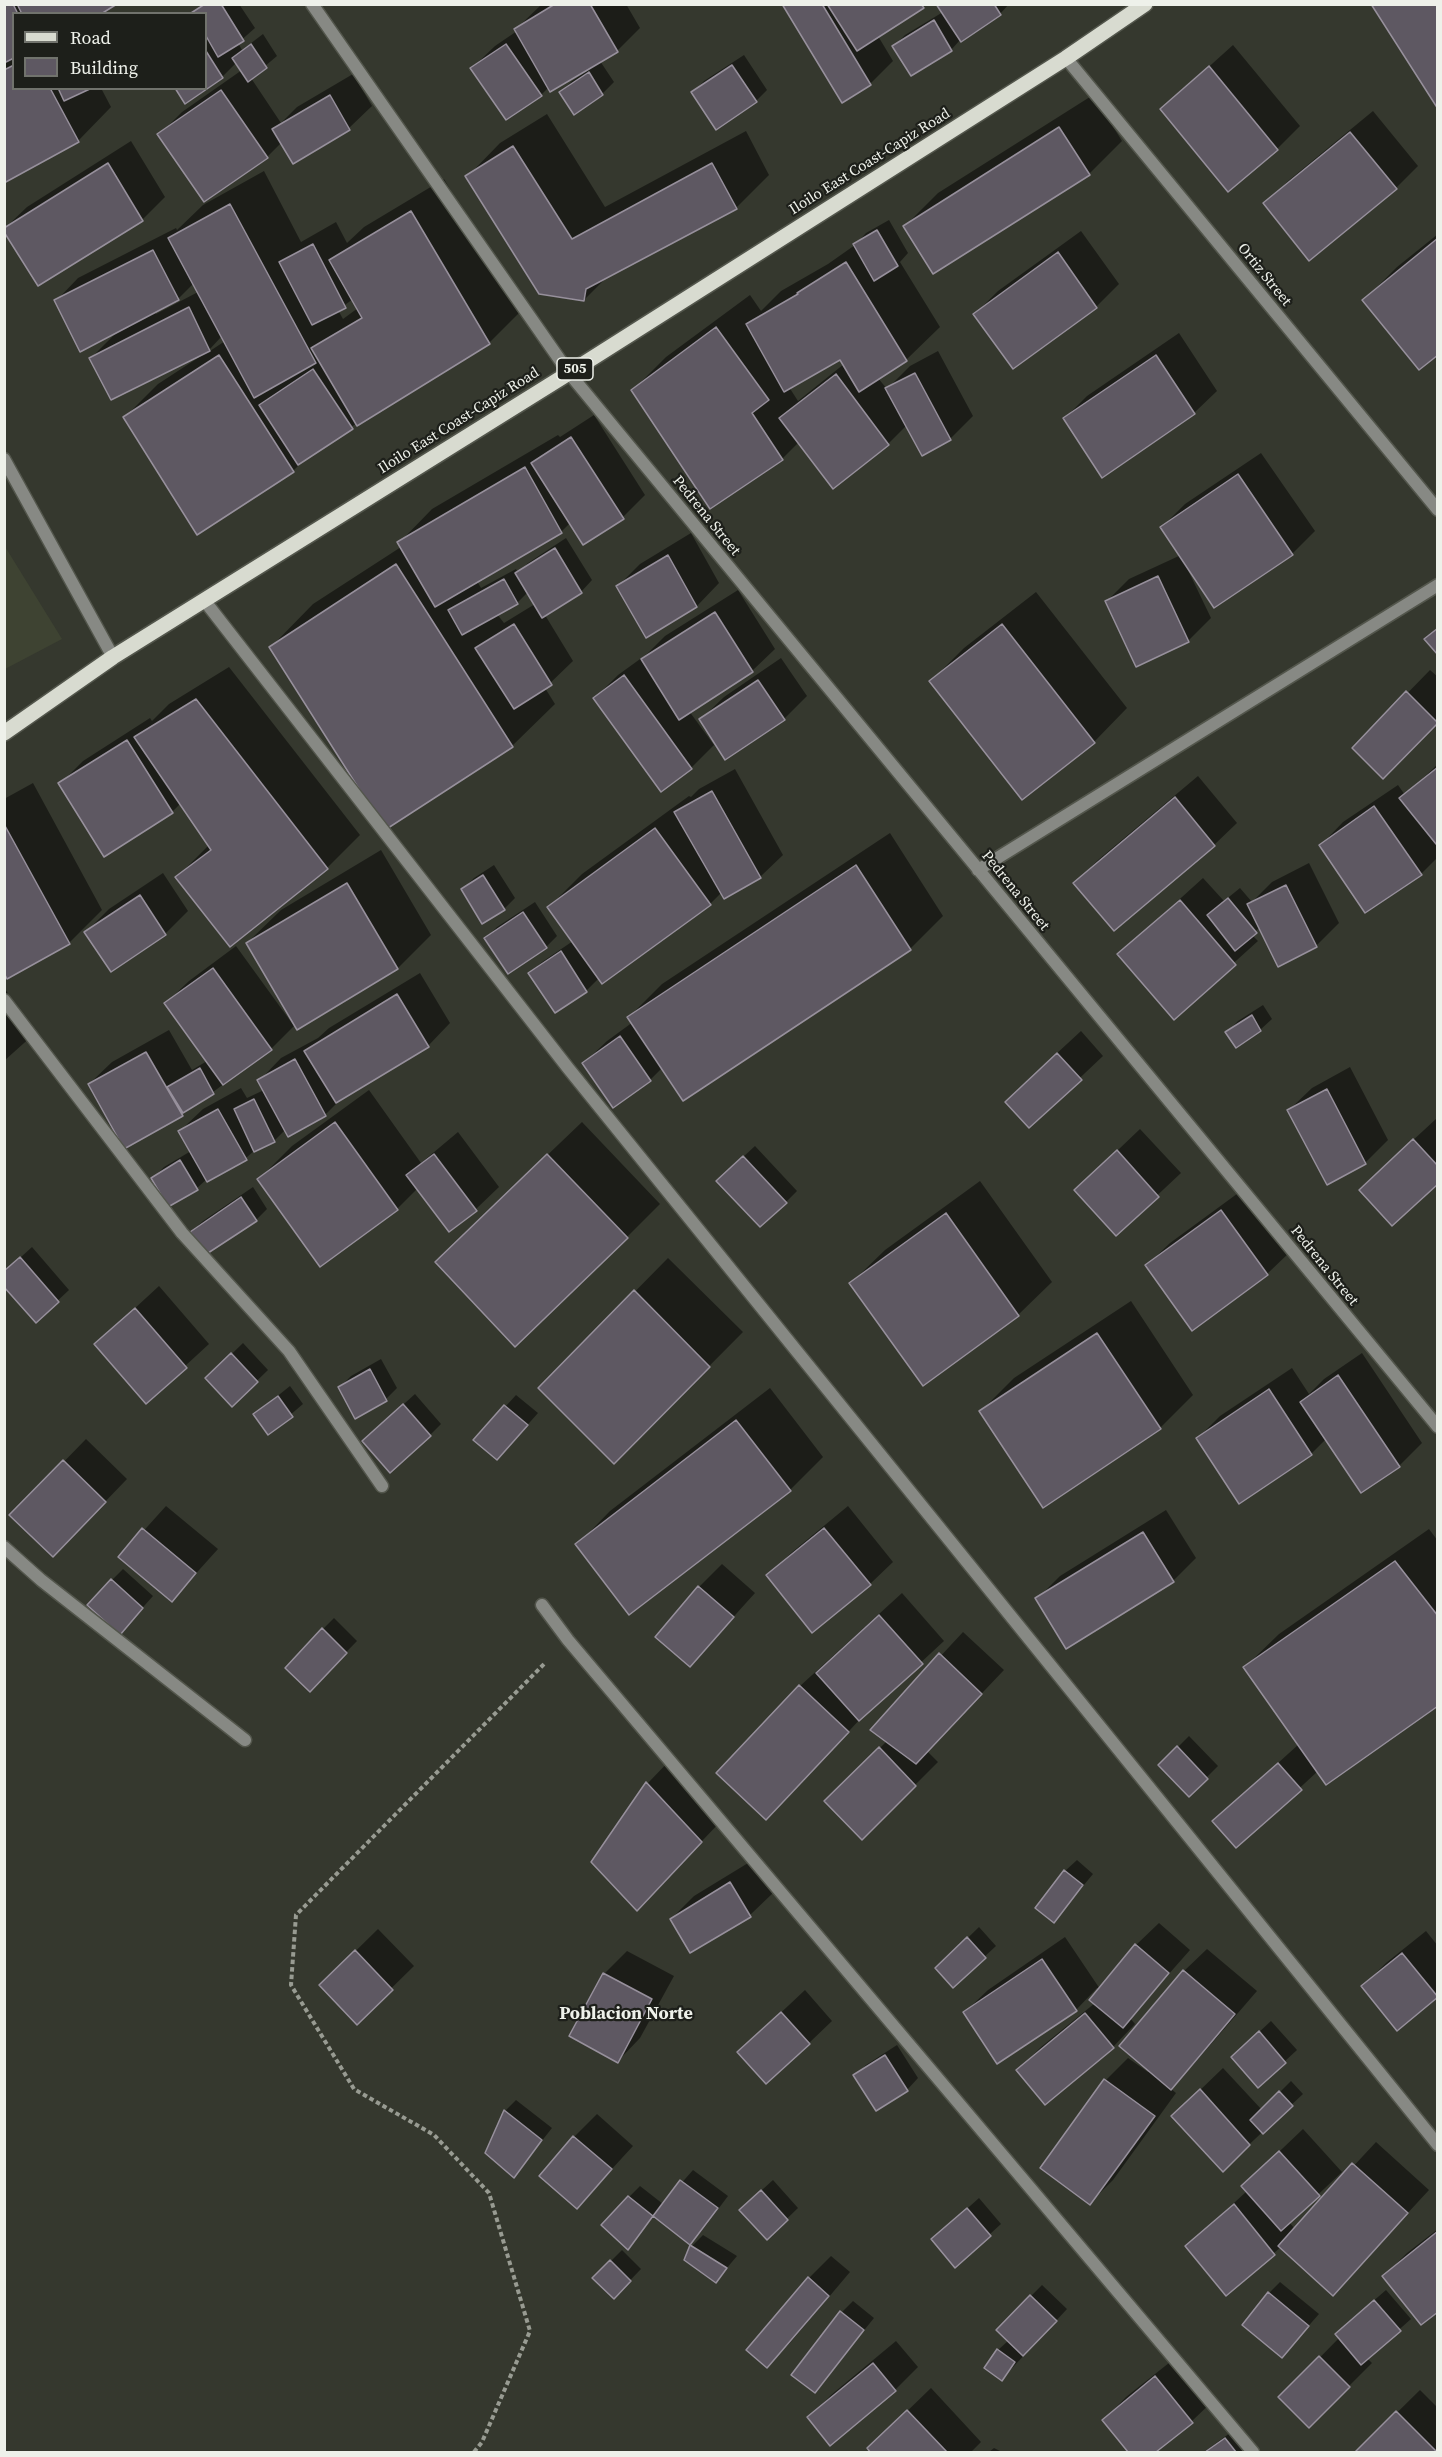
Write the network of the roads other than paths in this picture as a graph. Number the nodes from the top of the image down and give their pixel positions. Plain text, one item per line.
1 (312, 4) edge
2 (1145, 4) edge
3 (1066, 58) junction
4 (569, 373) junction
5 (4, 459) edge
6 (1437, 510) edge
7 (1437, 585) edge
8 (204, 600) junction
9 (113, 657) junction
10 (4, 733) edge
11 (978, 870) junction
12 (4, 1000) edge
13 (1437, 1427) edge
14 (382, 1486) dead end
15 (4, 1547) edge
16 (542, 1605) dead end
17 (244, 1740) dead end
18 (1437, 2145) edge
19 (1253, 2452) edge

1 - 4 street, Pedrena Street
2 - 3 main road, Iloilo East Coast-Capiz Road / 505
3 - 4 main road, Iloilo East Coast-Capiz Road / 505
3 - 6 street, Ortiz Street
4 - 8 main road, Iloilo East Coast-Capiz Road / 505
4 - 11 street, Pedrena Street
5 - 9 street
7 - 11 street
8 - 9 main road, Iloilo East Coast-Capiz Road / 505
8 - 18 street
9 - 10 main road, Iloilo East Coast-Capiz Road / 505
11 - 13 street, Pedrena Street
12 - 14 street
15 - 17 street
16 - 19 street

